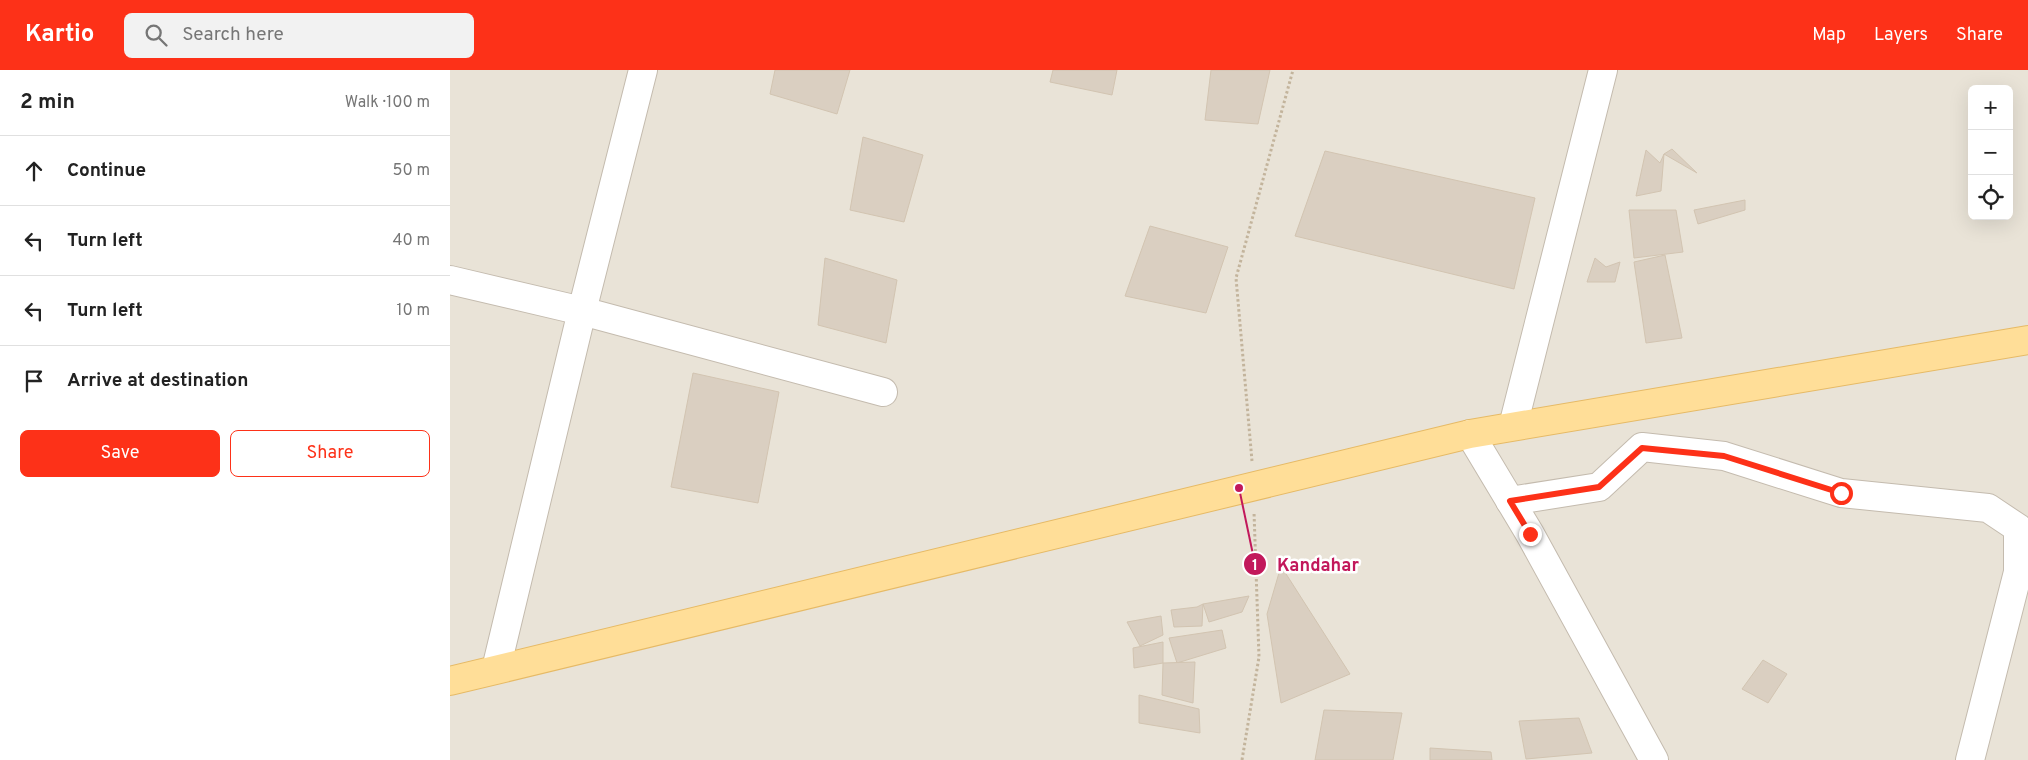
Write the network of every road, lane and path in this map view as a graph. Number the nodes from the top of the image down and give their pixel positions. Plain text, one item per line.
1 (644, 70) edge
2 (1293, 70) edge
3 (1603, 70) edge
4 (450, 280) edge
5 (582, 311) junction
6 (2028, 340) edge
7 (883, 392) dead end
8 (1513, 426) junction
9 (1470, 434) junction
10 (1254, 486) junction
11 (1510, 501) junction
12 (496, 670) junction
13 (450, 681) edge
14 (1242, 760) edge
15 (1654, 760) edge
16 (1970, 760) edge

1 - 5 street
2 - 10 path
3 - 8 street
4 - 5 street
5 - 7 street
5 - 12 street
6 - 8 main road
8 - 9 main road
9 - 10 main road
9 - 11 street
10 - 12 main road
10 - 14 path
11 - 15 street
11 - 16 street
12 - 13 main road

